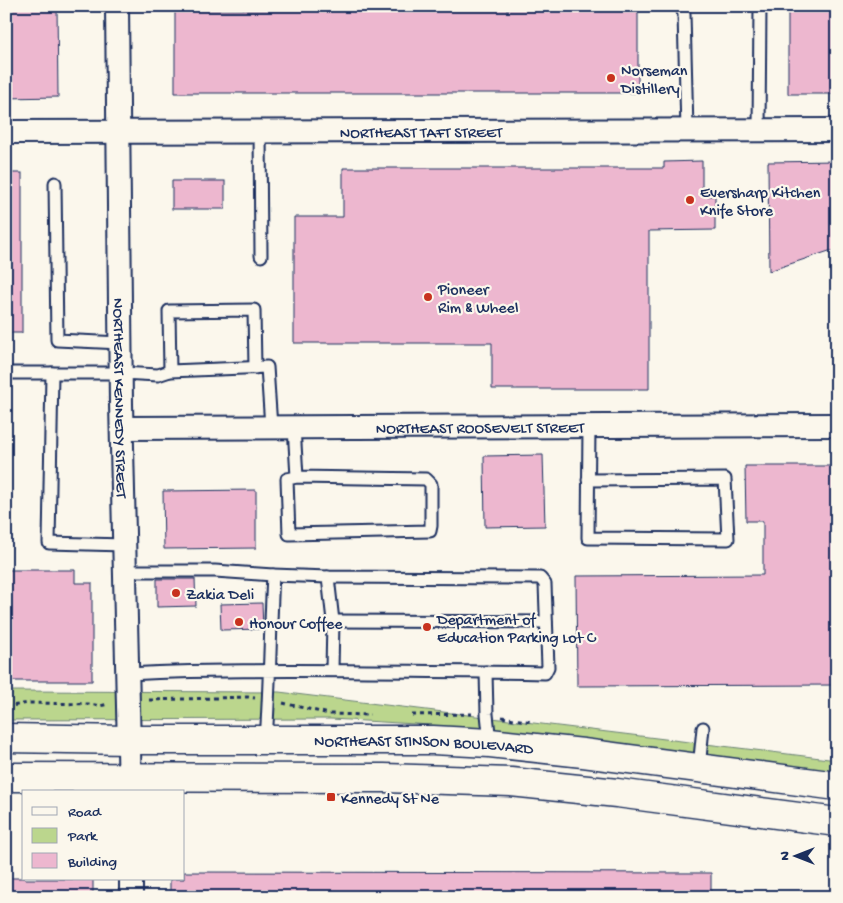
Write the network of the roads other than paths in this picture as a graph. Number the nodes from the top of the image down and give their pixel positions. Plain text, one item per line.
1 (117, 6) edge
2 (681, 6) edge
3 (760, 6) edge
4 (687, 130) junction
5 (759, 130) junction
6 (837, 130) edge
7 (6, 132) edge
8 (118, 132) junction
9 (260, 132) junction
10 (55, 183) dead end
11 (261, 256) dead end
12 (120, 342) junction
13 (255, 368) junction
14 (170, 371) junction
15 (6, 373) edge
16 (52, 373) junction
17 (121, 373) junction
18 (589, 426) junction
19 (837, 426) edge
20 (270, 427) junction
21 (294, 427) junction
22 (122, 428) junction
23 (297, 476) junction
24 (588, 480) junction
25 (124, 545) junction
26 (125, 571) junction
27 (273, 575) junction
28 (328, 576) junction
29 (333, 621) junction
30 (546, 622) junction
31 (332, 670) junction
32 (269, 671) junction
33 (486, 672) junction
34 (128, 674) junction
35 (703, 728) dead end
36 (6, 738) edge
37 (129, 740) junction
38 (266, 740) junction
39 (490, 743) junction
40 (699, 768) junction
41 (6, 777) edge
42 (129, 784) edge
43 (837, 786) edge
44 (837, 822) edge
45 (131, 880) edge
46 (131, 897) edge

1 - 8 street, NORTHEAST KENNEDY STREET
2 - 4 lane
3 - 5 lane
4 - 5 street, NORTHEAST TAFT STREET
4 - 9 street, NORTHEAST TAFT STREET
5 - 6 street, NORTHEAST TAFT STREET
7 - 8 street, NORTHEAST TAFT STREET
8 - 9 street, NORTHEAST TAFT STREET
8 - 12 street, NORTHEAST KENNEDY STREET
9 - 11 lane
10 - 12 lane
12 - 17 street, NORTHEAST KENNEDY STREET
13 - 14 lane
13 - 14 lane
13 - 20 lane
14 - 17 lane
15 - 16 lane
16 - 17 lane
16 - 25 lane
17 - 22 street, NORTHEAST KENNEDY STREET
18 - 19 street, NORTHEAST ROOSEVELT STREET
18 - 21 street, NORTHEAST ROOSEVELT STREET
18 - 24 lane
20 - 21 street, NORTHEAST ROOSEVELT STREET
20 - 22 street, NORTHEAST ROOSEVELT STREET
21 - 23 lane
22 - 25 street, NORTHEAST KENNEDY STREET
23 - 23 lane
24 - 24 lane
25 - 26 street, NORTHEAST KENNEDY STREET
26 - 27 lane
26 - 34 street, NORTHEAST KENNEDY STREET
27 - 28 lane
27 - 32 lane
28 - 29 lane
28 - 30 lane
29 - 30 lane
29 - 31 lane
30 - 33 lane
31 - 32 lane
31 - 33 lane
32 - 34 lane
32 - 38 lane
33 - 39 lane
34 - 37 street, NORTHEAST KENNEDY STREET
35 - 40 lane
36 - 37 main road, NORTHEAST STINSON BOULEVARD
37 - 38 main road, NORTHEAST STINSON BOULEVARD
37 - 42 street, NORTHEAST KENNEDY STREET
38 - 39 main road, NORTHEAST STINSON BOULEVARD
39 - 40 main road, NORTHEAST STINSON BOULEVARD
40 - 43 main road, NORTHEAST STINSON BOULEVARD
41 - 42 main road
42 - 44 main road
45 - 46 street

